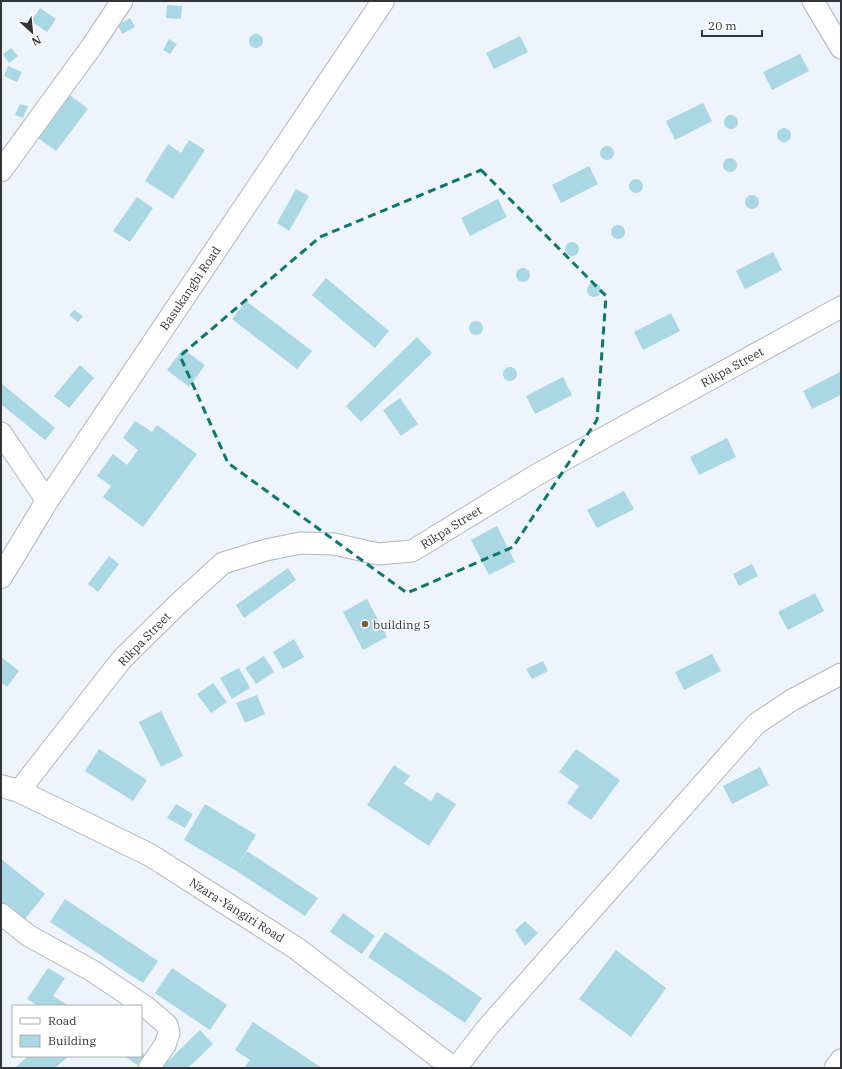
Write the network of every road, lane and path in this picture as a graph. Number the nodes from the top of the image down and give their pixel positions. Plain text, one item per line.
1 (122, 1) edge
2 (383, 1) edge
3 (813, 1) edge
4 (841, 48) edge
5 (1, 172) edge
6 (841, 307) edge
7 (1, 433) edge
8 (47, 501) junction
9 (1, 577) edge
10 (841, 674) edge
11 (10, 788) edge
12 (1, 914) edge
13 (841, 1060) edge
14 (149, 1068) edge
15 (453, 1068) edge
16 (456, 1068) edge
17 (835, 1068) edge

1 - 5 street
2 - 8 street, Basukangbi Road
3 - 4 street
6 - 11 street, Rikpa Street
7 - 8 street
8 - 9 street, Basukangbi Road
10 - 16 street
11 - 15 street, Nzara-Yangiri Road
12 - 14 street
13 - 17 street

